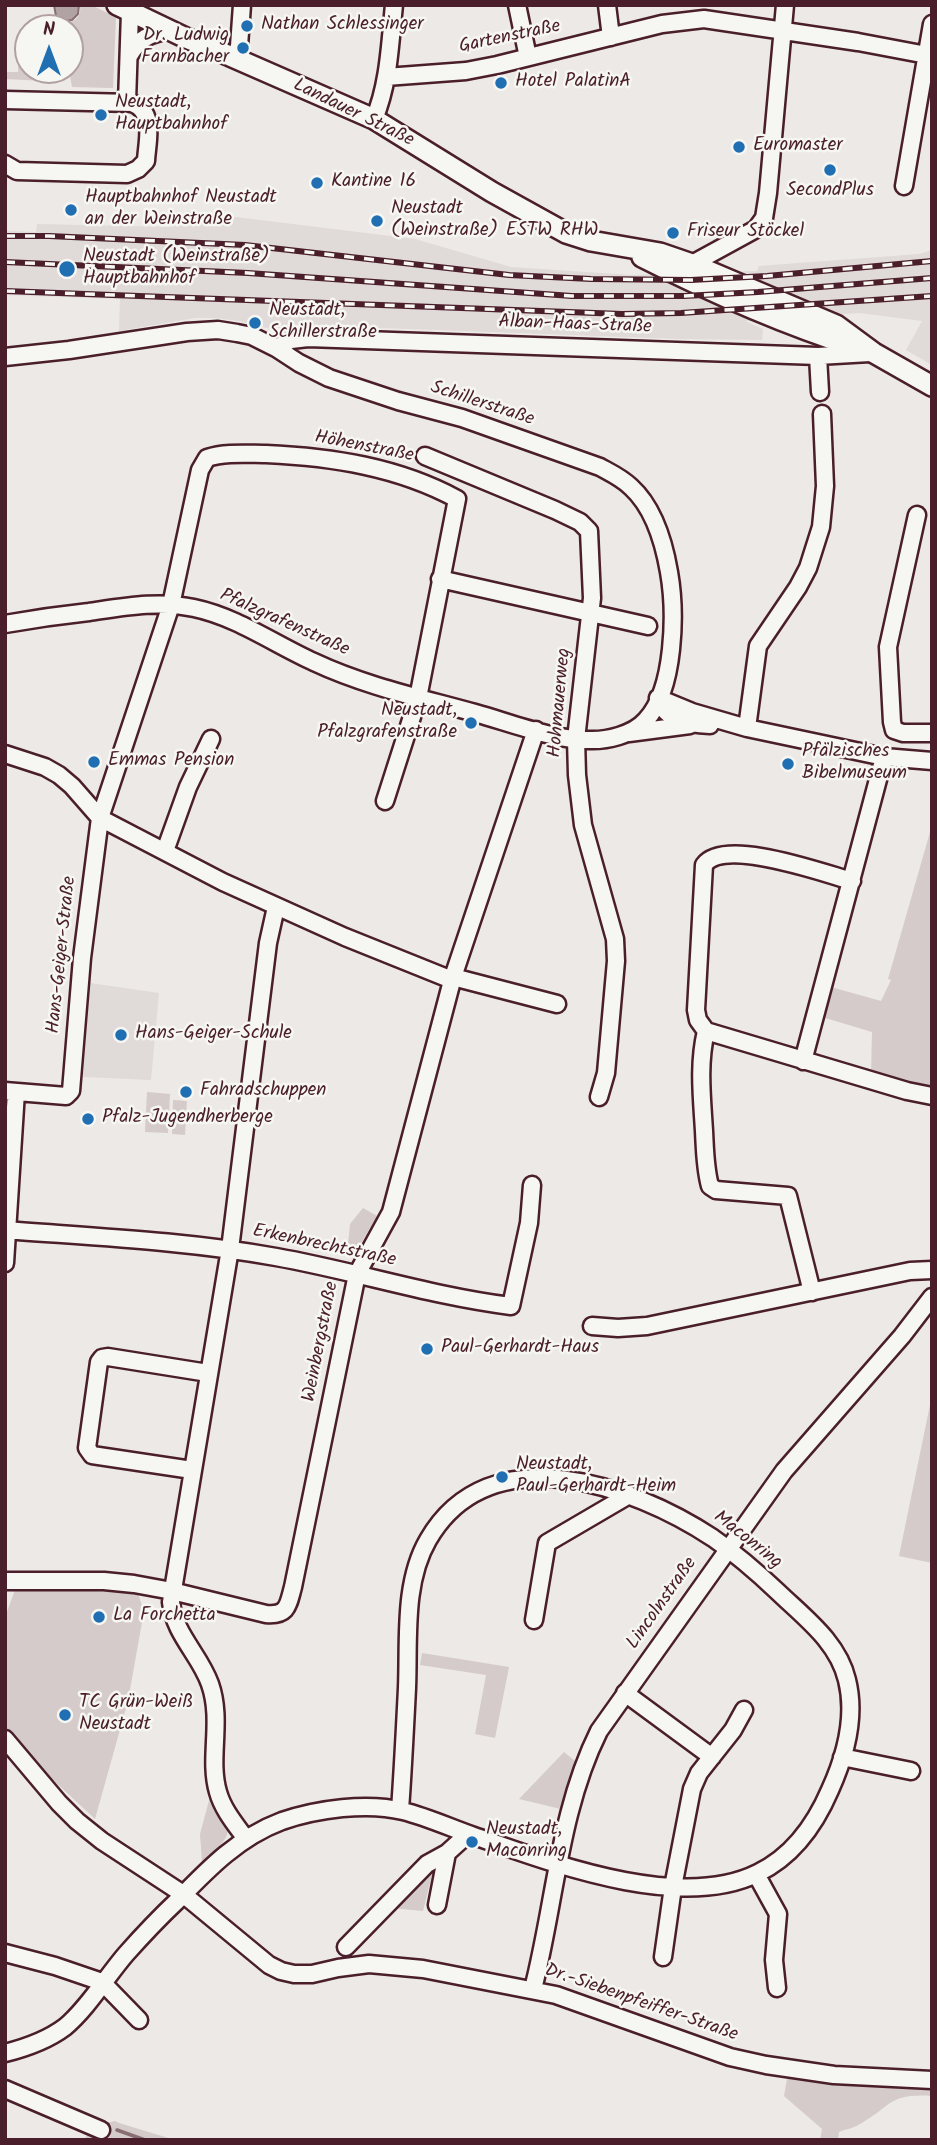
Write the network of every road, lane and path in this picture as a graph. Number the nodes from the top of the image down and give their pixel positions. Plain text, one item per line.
1 (242, 5) edge
2 (394, 5) edge
3 (517, 5) edge
4 (607, 5) edge
5 (785, 5) edge
6 (126, 8) edge
7 (932, 24) edge
8 (169, 30) junction
9 (782, 30) junction
10 (611, 37) junction
11 (929, 55) edge
12 (129, 56) junction
13 (528, 57) junction
14 (235, 58) junction
15 (386, 77) junction
16 (127, 102) junction
17 (8, 104) edge
18 (374, 119) junction
19 (5, 164) edge
20 (904, 186) dead end
21 (730, 245) junction
22 (623, 247) junction
23 (692, 264) junction
24 (727, 279) junction
25 (276, 348) junction
26 (874, 353) junction
27 (818, 356) junction
28 (5, 358) edge
29 (932, 386) edge
30 (820, 391) dead end
31 (822, 414) dead end
32 (425, 456) dead end
33 (917, 515) dead end
34 (440, 579) junction
35 (171, 605) junction
36 (591, 612) junction
37 (5, 624) edge
38 (648, 626) dead end
39 (418, 698) junction
40 (658, 698) junction
41 (696, 724) junction
42 (747, 727) junction
43 (536, 730) junction
44 (932, 733) edge
45 (623, 734) junction
46 (211, 739) dead end
47 (576, 739) junction
48 (5, 754) edge
49 (884, 757) junction
50 (932, 761) edge
51 (385, 801) dead end
52 (100, 818) junction
53 (165, 851) junction
54 (852, 881) junction
55 (276, 907) junction
56 (453, 978) junction
57 (557, 1004) dead end
58 (706, 1031) junction
59 (803, 1060) junction
60 (10, 1091) edge
61 (932, 1096) edge
62 (599, 1097) dead end
63 (532, 1185) dead end
64 (6, 1230) edge
65 (230, 1249) junction
66 (5, 1263) edge
67 (932, 1270) edge
68 (357, 1274) junction
69 (812, 1292) junction
70 (932, 1297) edge
71 (592, 1326) dead end
72 (208, 1373) junction
73 (192, 1470) junction
74 (629, 1495) junction
75 (727, 1549) junction
76 (5, 1581) edge
77 (172, 1591) junction
78 (534, 1620) dead end
79 (625, 1693) junction
80 (744, 1710) dead end
81 (5, 1739) edge
82 (712, 1757) junction
83 (842, 1757) junction
84 (911, 1771) dead end
85 (400, 1810) junction
86 (468, 1834) junction
87 (246, 1839) junction
88 (447, 1853) junction
89 (559, 1863) junction
90 (756, 1874) junction
91 (673, 1887) junction
92 (183, 1894) junction
93 (437, 1905) dead end
94 (346, 1947) dead end
95 (5, 1953) edge
96 (663, 1957) dead end
97 (102, 1982) junction
98 (777, 1988) dead end
99 (533, 1989) junction
100 (139, 2020) dead end
101 (5, 2053) edge
102 (932, 2080) edge
103 (5, 2090) edge
104 (101, 2130) dead end

1 - 14 street
2 - 15 street
3 - 13 street
4 - 10 street
5 - 9 street
6 - 8 main road, Landauer Straße
6 - 12 street
7 - 11 street
8 - 12 street
8 - 14 main road, Landauer Straße
9 - 10 street, Gartenstraße
9 - 11 street, Gartenstraße
9 - 21 street
10 - 13 street, Gartenstraße
11 - 20 street
12 - 16 street
13 - 15 street, Gartenstraße
14 - 18 main road, Landauer Straße
15 - 18 street
16 - 17 street
16 - 19 street
18 - 22 main road, Landauer Straße
21 - 23 street
21 - 24 street
22 - 23 main road, Landauer Straße
22 - 26 main road, Landauer Straße
23 - 24 main road, Landauer Straße
24 - 26 main road, Landauer Straße
25 - 27 street, Alban-Haas-Straße
25 - 28 street, Schillerstraße
25 - 40 street, Schillerstraße
26 - 27 street, Alban-Haas-Straße
26 - 29 main road, Landauer Straße
27 - 30 street
31 - 42 street
32 - 36 street, Hohmauerweg
33 - 44 street
34 - 35 street, Höhenstraße
34 - 36 street
34 - 39 street, Höhenstraße
35 - 37 street, Pfalzgrafenstraße
35 - 39 street, Pfalzgrafenstraße
35 - 52 street, Hans-Geiger-Straße
36 - 38 street
36 - 47 street, Hohmauerweg
39 - 43 street, Pfalzgrafenstraße
39 - 51 street
40 - 41 street
40 - 42 street
40 - 45 street, Schillerstraße
41 - 42 street
41 - 45 street
42 - 49 street
43 - 47 street, Pfalzgrafenstraße
43 - 56 street, Weinbergstraße
45 - 47 street, Schillerstraße
46 - 53 street
47 - 62 street, Hohmauerweg
48 - 52 street
49 - 50 street
49 - 54 street
52 - 53 street
52 - 60 street, Hans-Geiger-Straße
53 - 55 street
54 - 58 street
54 - 59 street
55 - 56 street
55 - 65 street
56 - 57 street
56 - 68 street, Weinbergstraße
58 - 59 street
58 - 69 street
59 - 61 street
60 - 64 street, Hans-Geiger-Straße
63 - 68 street, Erkenbrechtstraße
64 - 65 street, Erkenbrechtstraße
64 - 66 street, Hans-Geiger-Straße
65 - 68 street, Erkenbrechtstraße
65 - 72 street
67 - 69 street
68 - 77 street, Weinbergstraße
69 - 71 street
70 - 75 street, Lincolnstraße
72 - 73 street
72 - 73 street
73 - 77 street
74 - 75 street, Maconring
74 - 78 street
74 - 85 street, Maconring
75 - 79 street, Lincolnstraße
75 - 83 street, Maconring
76 - 77 street
77 - 87 street
79 - 82 street
79 - 89 street, Lincolnstraße
80 - 82 street
81 - 92 street, Dr.-Siebenpfeiffer-Straße
82 - 91 street
83 - 84 street
83 - 90 street, Maconring
85 - 86 street, Maconring
85 - 87 street
86 - 88 street
86 - 89 street, Maconring
87 - 92 street
88 - 93 street
88 - 94 street
89 - 91 street, Maconring
89 - 99 street, Lincolnstraße
90 - 91 street, Maconring
90 - 98 street
91 - 96 street
92 - 97 street
92 - 99 street, Dr.-Siebenpfeiffer-Straße
95 - 97 street
97 - 100 street
97 - 101 street
99 - 102 street, Dr.-Siebenpfeiffer-Straße
103 - 104 street

